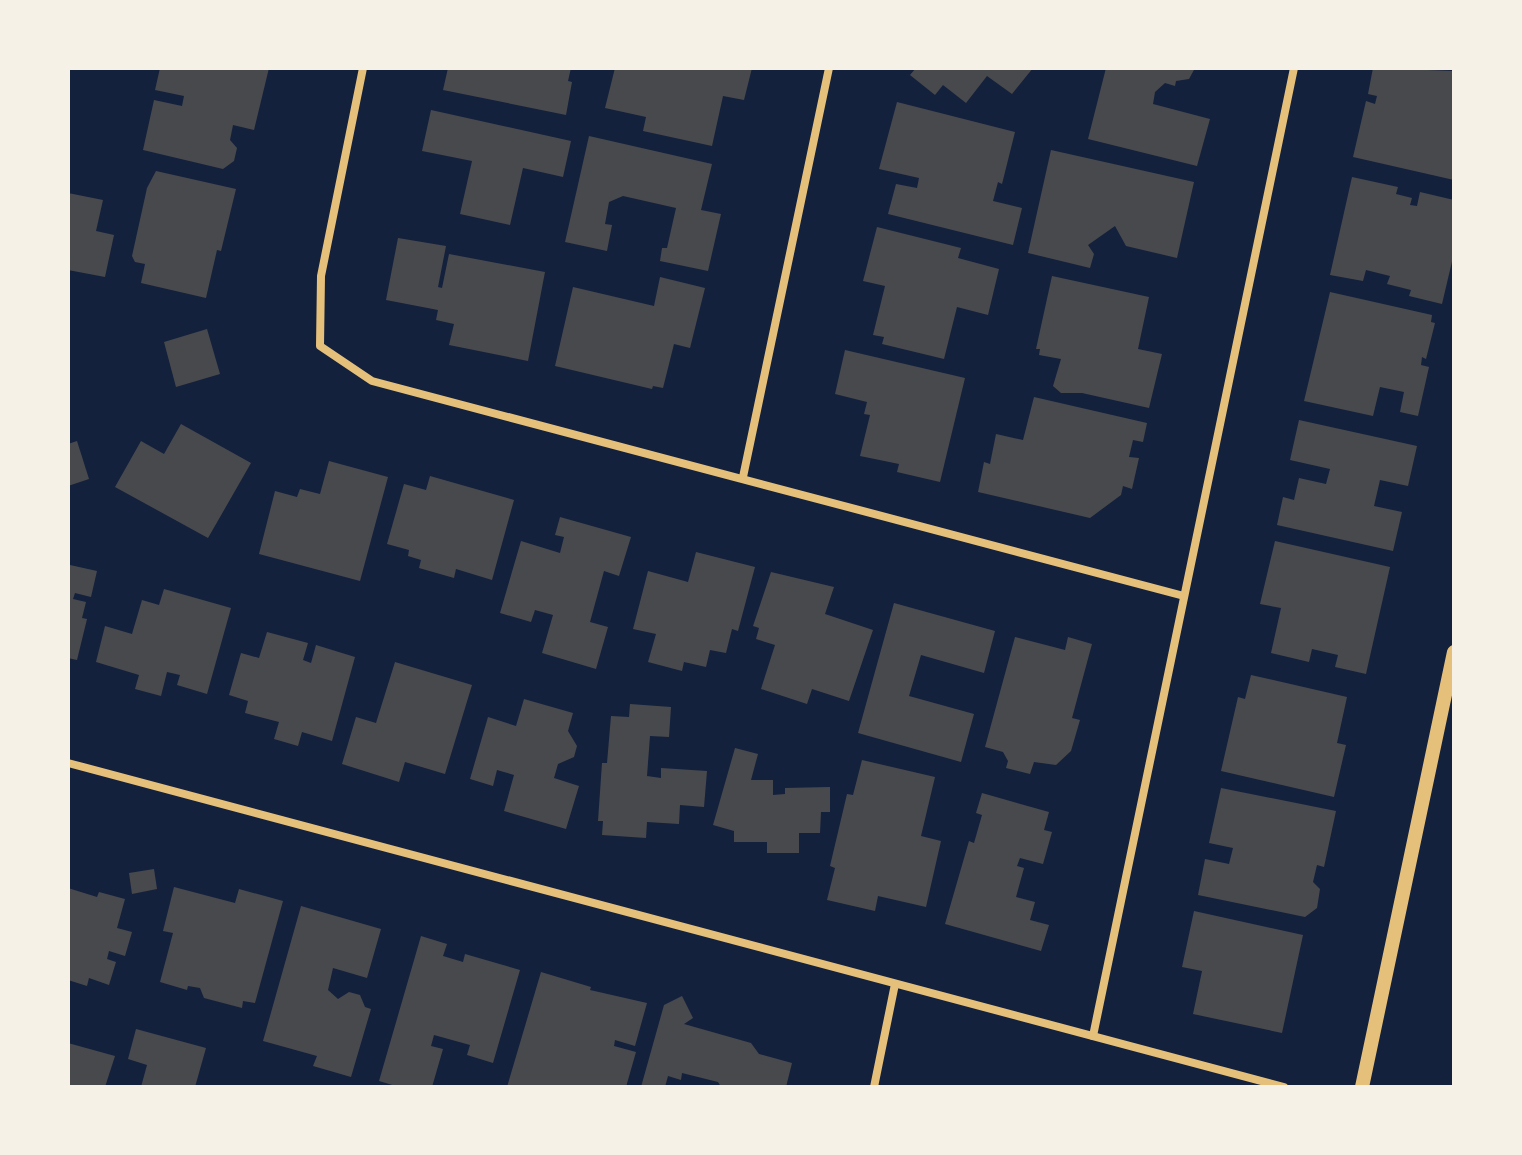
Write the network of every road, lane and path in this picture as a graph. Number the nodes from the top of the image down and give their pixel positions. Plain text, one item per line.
1 (363, 68) edge
2 (829, 68) edge
3 (1294, 68) edge
4 (743, 477) junction
5 (1184, 596) junction
6 (1454, 652) edge
7 (68, 763) edge
8 (895, 984) junction
9 (1093, 1036) junction
10 (874, 1087) edge
11 (1284, 1087) edge
12 (1362, 1087) edge

1 - 4 street
2 - 4 street
3 - 5 street
4 - 5 street
5 - 9 street
6 - 12 street
7 - 8 street
8 - 9 street
8 - 10 street
9 - 11 street

